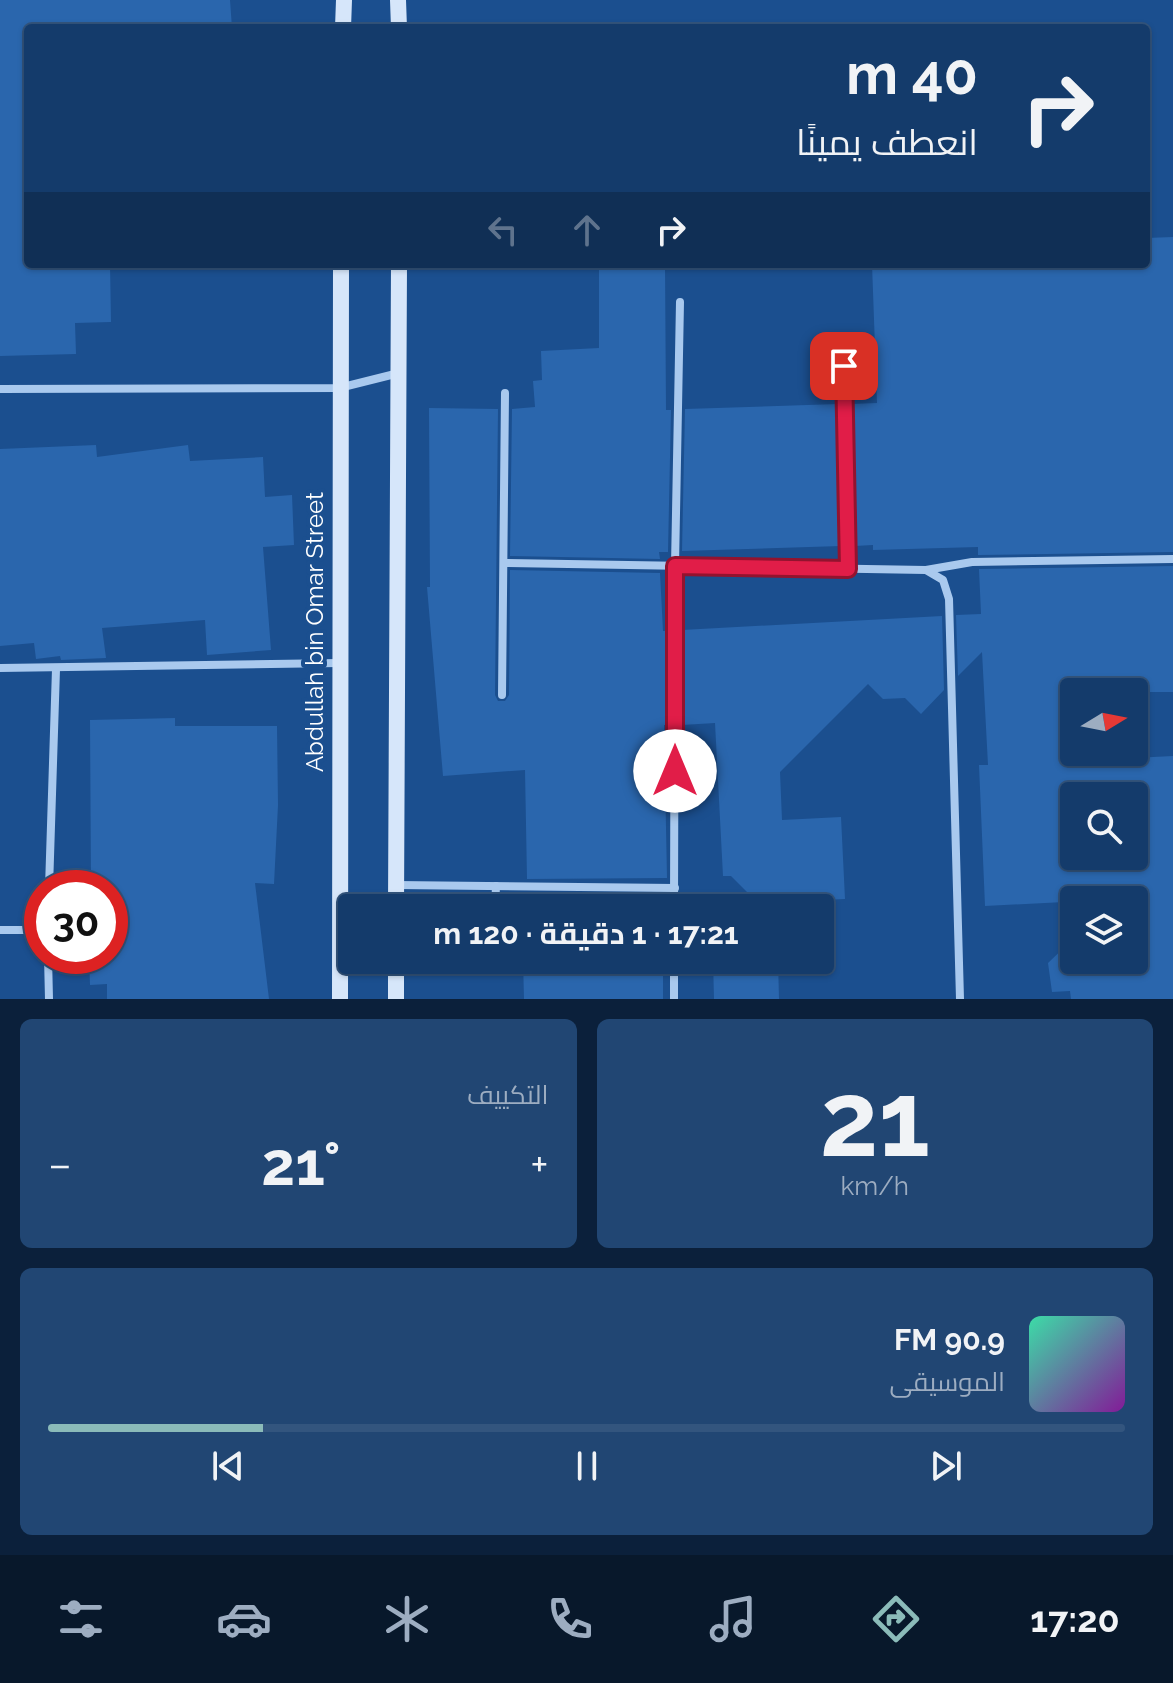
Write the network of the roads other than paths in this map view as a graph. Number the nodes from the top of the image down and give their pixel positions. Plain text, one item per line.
1 (344, 0) edge
2 (398, 0) edge
3 (343, 24) edge
4 (399, 24) edge
5 (341, 268) edge
6 (399, 268) edge
7 (680, 302) dead end
8 (844, 366) dead end
9 (400, 373) junction
10 (339, 388) junction
11 (0, 389) edge
12 (505, 393) dead end
13 (1173, 559) edge
14 (504, 563) junction
15 (675, 566) junction
16 (848, 569) junction
17 (926, 570) junction
18 (339, 663) junction
19 (0, 668) edge
20 (56, 669) junction
21 (502, 695) dead end
22 (50, 870) edge
23 (396, 885) junction
24 (496, 886) junction
25 (675, 888) junction
26 (396, 894) edge
27 (496, 894) edge
28 (675, 894) edge
29 (0, 930) edge
30 (24, 930) edge
31 (48, 974) edge
32 (396, 974) edge
33 (674, 974) edge
34 (49, 999) edge
35 (340, 999) edge
36 (396, 999) edge
37 (674, 999) edge
38 (960, 999) edge

1 - 3 street
2 - 4 street
5 - 10 street, Abdullah bin Omar Street
6 - 9 street
7 - 15 street
8 - 16 street
9 - 10 street
9 - 23 street
10 - 11 street
10 - 18 street, Abdullah bin Omar Street
12 - 14 street
13 - 17 street
14 - 15 street
14 - 21 street
15 - 16 street
15 - 25 street
16 - 17 street
17 - 38 street
18 - 20 street
18 - 35 street, Abdullah bin Omar Street
19 - 20 street
20 - 22 street
23 - 24 street
23 - 26 street
24 - 25 street
24 - 27 street
25 - 28 street
29 - 30 street
31 - 34 street
32 - 36 street
33 - 37 street

